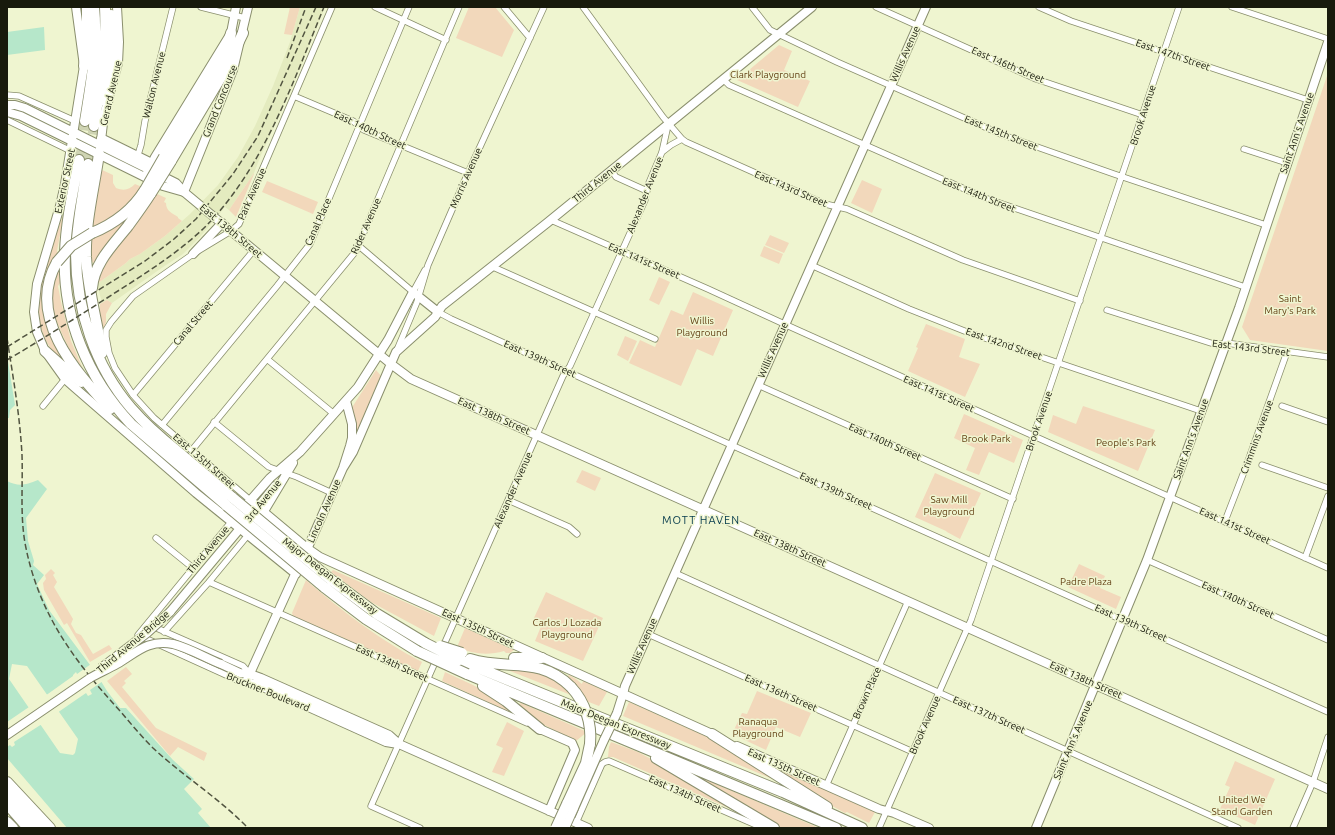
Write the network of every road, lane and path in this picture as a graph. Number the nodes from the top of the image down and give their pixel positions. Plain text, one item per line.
1 (76, 7) edge
2 (87, 7) edge
3 (94, 7) edge
4 (105, 7) edge
5 (111, 7) edge
6 (117, 7) edge
7 (173, 7) edge
8 (201, 7) edge
9 (248, 7) edge
10 (332, 7) edge
11 (375, 7) edge
12 (409, 7) edge
13 (459, 7) edge
14 (504, 7) edge
15 (544, 7) edge
16 (583, 7) edge
17 (752, 7) edge
18 (812, 7) edge
19 (876, 7) edge
20 (926, 7) edge
21 (1039, 7) edge
22 (1179, 7) edge
23 (1232, 7) edge
24 (235, 11) edge
25 (246, 18) junction
26 (403, 21) junction
27 (918, 26) junction
28 (231, 33) junction
29 (243, 33) junction
30 (779, 34) junction
31 (530, 38) junction
32 (446, 40) junction
33 (1328, 41) edge
34 (1163, 52) junction
35 (84, 66) junction
36 (723, 79) junction
37 (892, 86) junction
38 (7, 95) edge
39 (294, 96) junction
40 (1308, 100) junction
41 (107, 103) junction
42 (7, 105) edge
43 (7, 112) edge
44 (23, 112) junction
45 (1143, 115) junction
46 (7, 120) edge
47 (85, 123) junction
48 (669, 123) junction
49 (359, 125) junction
50 (74, 132) junction
51 (682, 139) junction
52 (73, 141) junction
53 (401, 145) junction
54 (864, 145) junction
55 (100, 146) junction
56 (1244, 149) dead end
57 (71, 151) junction
58 (662, 152) junction
59 (136, 159) junction
60 (168, 159) junction
61 (1287, 163) junction
62 (151, 166) junction
63 (612, 170) junction
64 (468, 173) junction
65 (145, 177) junction
66 (1122, 177) junction
67 (148, 191) junction
68 (647, 191) junction
69 (184, 192) junction
70 (837, 207) junction
71 (550, 220) junction
72 (222, 223) junction
73 (1266, 225) junction
74 (231, 231) junction
75 (1101, 238) junction
76 (359, 246) junction
77 (254, 250) junction
78 (622, 251) junction
79 (193, 254) junction
80 (811, 265) junction
81 (493, 266) junction
82 (286, 276) junction
83 (1245, 287) junction
84 (416, 294) junction
85 (316, 301) junction
86 (1080, 301) junction
87 (93, 306) junction
88 (1107, 310) dead end
89 (438, 312) junction
90 (594, 312) junction
91 (785, 324) junction
92 (106, 330) joint
93 (655, 339) dead end
94 (1226, 343) junction
95 (45, 351) junction
96 (396, 352) junction
97 (1287, 352) junction
98 (380, 354) junction
99 (1328, 357) edge
100 (267, 359) junction
101 (1059, 363) junction
102 (391, 364) junction
103 (104, 369) junction
104 (566, 371) junction
105 (66, 379) junction
106 (758, 385) junction
107 (95, 393) junction
108 (133, 395) junction
109 (346, 401) junction
110 (43, 406) dead end
111 (1282, 406) dead end
112 (1201, 411) junction
113 (334, 414) junction
114 (214, 422) junction
115 (1328, 422) edge
116 (130, 424) junction
117 (162, 425) junction
118 (537, 435) junction
119 (1034, 436) junction
120 (731, 445) junction
121 (192, 450) junction
122 (1262, 465) dead end
123 (343, 468) junction
124 (282, 472) junction
125 (1328, 488) edge
126 (332, 493) junction
127 (1328, 496) edge
128 (1170, 497) junction
129 (1013, 498) junction
130 (250, 500) junction
131 (508, 500) junction
132 (230, 502) junction
133 (703, 509) junction
134 (261, 510) junction
135 (1225, 521) junction
136 (231, 522) junction
137 (240, 529) junction
138 (577, 534) dead end
139 (248, 535) junction
140 (156, 538) dead end
141 (307, 548) junction
142 (1305, 558) junction
143 (1147, 560) junction
144 (992, 561) junction
145 (193, 568) junction
146 (1328, 568) edge
147 (675, 573) junction
148 (296, 574) junction
149 (209, 582) junction
150 (327, 583) junction
151 (908, 601) junction
152 (278, 612) junction
153 (455, 618) junction
154 (1123, 620) junction
155 (147, 624) junction
156 (968, 628) junction
157 (164, 632) junction
158 (648, 634) junction
159 (138, 635) joint
160 (1328, 640) edge
161 (426, 642) junction
162 (460, 656) junction
163 (542, 658) junction
164 (879, 666) junction
165 (250, 674) junction
166 (467, 674) junction
167 (90, 678) junction
168 (428, 679) junction
169 (246, 682) junction
170 (1096, 685) junction
171 (939, 693) junction
172 (623, 694) junction
173 (1328, 712) edge
174 (853, 725) junction
175 (540, 729) junction
176 (712, 734) junction
177 (7, 735) edge
178 (1328, 737) edge
179 (624, 739) junction
180 (399, 744) junction
181 (913, 752) junction
182 (1068, 752) junction
183 (7, 782) edge
184 (1313, 782) junction
185 (826, 786) junction
186 (1328, 789) edge
187 (7, 792) edge
188 (7, 804) edge
189 (570, 806) junction
190 (549, 811) junction
191 (887, 811) junction
192 (564, 817) junction
193 (7, 822) edge
194 (576, 823) junction
195 (860, 827) edge
196 (13, 828) edge
197 (28, 828) edge
198 (38, 828) edge
199 (50, 828) edge
200 (420, 828) edge
201 (556, 828) edge
202 (559, 828) edge
203 (565, 828) edge
204 (588, 828) edge
205 (763, 828) edge
206 (774, 828) edge
207 (836, 828) edge
208 (879, 828) edge
209 (929, 828) edge
210 (1036, 828) edge
211 (1238, 828) edge
212 (1293, 828) edge

1 - 35 main road, Exterior Street
2 - 35 highway
3 - 47 highway
4 - 47 highway
5 - 41 highway
6 - 41 main road, Gerard Avenue
7 - 59 street, Walton Avenue
8 - 24 street
9 - 25 main road, Grand Concourse
10 - 39 street, Park Avenue
11 - 26 street
12 - 26 street, Canal Place
13 - 32 street, Rider Avenue
14 - 31 street
15 - 31 street, Morris Avenue
16 - 48 street, East 143rd Street
17 - 30 street, East 145th Street
18 - 30 main road, Third Avenue
19 - 27 street, East 146th Street
20 - 27 main road, Willis Avenue
21 - 34 street, East 147th Street
22 - 34 street, Brook Avenue
23 - 33 street
24 - 25 street
24 - 28 main road, Grand Concourse
25 - 29 main road, Grand Concourse
26 - 32 street
26 - 49 street, Canal Place
27 - 37 main road, Willis Avenue
27 - 45 street, East 146th Street
28 - 60 highway
28 - 62 main road, Grand Concourse
29 - 60 highway
29 - 69 main road, Grand Concourse
30 - 36 main road, Third Avenue
30 - 37 street, East 145th Street
31 - 64 street, Morris Avenue
32 - 53 street, Rider Avenue
33 - 40 main road, Saint Ann's Avenue
34 - 40 street, East 147th Street
34 - 45 street, Brook Avenue
35 - 47 main road, Exterior Street
36 - 48 main road, Third Avenue
36 - 54 street, East 144th Street
37 - 54 main road, Willis Avenue
37 - 66 street, East 145th Street
38 - 47 street
39 - 49 street, East 140th Street
39 - 74 street, Park Avenue
40 - 61 main road, Saint Ann's Avenue
41 - 55 main road, Gerard Avenue
42 - 44 main road
43 - 44 main road
44 - 50 main road, East 138th Street
44 - 52 main road, East 138th Street
45 - 66 street, Brook Avenue
46 - 57 street
47 - 50 main road, Exterior Street
48 - 51 street, East 143rd Street
48 - 58 street, Alexander Avenue
48 - 63 main road, Third Avenue
49 - 53 street, East 140th Street
49 - 82 street, Canal Place
50 - 52 main road, Exterior Street
50 - 55 main road, East 138th Street
51 - 58 street, Alexander Avenue
51 - 70 street, East 143rd Street
52 - 55 main road, East 138th Street
52 - 57 main road, Exterior Street
53 - 64 street, East 140th Street
53 - 76 street, Rider Avenue
54 - 70 main road, Willis Avenue
54 - 75 street, East 144th Street
55 - 59 main road, East 138th Street
55 - 65 main road, East 138th Street
55 - 87 highway
56 - 61 street
57 - 95 main road, Exterior Street
58 - 68 street, Alexander Avenue
59 - 62 main road, East 138th Street
60 - 67 highway, bridge
61 - 73 main road, Saint Ann's Avenue
62 - 65 main road, Grand Concourse
62 - 69 main road, East 138th Street
63 - 68 street
63 - 71 main road, Third Avenue
64 - 84 street, Morris Avenue
65 - 69 main road, East 138th Street
66 - 73 street, East 145th Street
66 - 75 street, Brook Avenue
67 - 87 highway
67 - 107 highway, bridge
68 - 78 street, Alexander Avenue
69 - 72 main road, East 138th Street
70 - 80 main road, Willis Avenue
70 - 86 street, East 143rd Street
71 - 78 street, East 141st Street
71 - 81 main road, Third Avenue
72 - 74 main road, East 138th Street
72 - 79 main road
73 - 83 main road, Saint Ann's Avenue
74 - 77 main road, East 138th Street
74 - 79 street, Park Avenue
75 - 83 street, East 144th Street
75 - 86 street, Brook Avenue
76 - 84 street, East 139th Street
76 - 85 street, Rider Avenue
77 - 82 main road, East 138th Street
77 - 108 street, Canal Street
78 - 90 street, Alexander Avenue
78 - 91 street, East 141st Street
79 - 92 street, Park Avenue
80 - 91 main road, Willis Avenue
80 - 101 street, East 142nd Street
81 - 89 main road, Third Avenue
81 - 90 street
82 - 85 main road, East 138th Street
82 - 117 street, Canal Place
83 - 94 main road, Saint Ann's Avenue
84 - 89 main road, East 139th Street
84 - 96 street
84 - 98 main road
85 - 98 main road, East 138th Street
85 - 100 street, Rider Avenue
86 - 101 street, Brook Avenue
87 - 103 highway
88 - 94 street, East 143rd Street
89 - 96 main road, Third Avenue
89 - 104 street, East 139th Street
90 - 93 street
90 - 104 street, Alexander Avenue
91 - 106 main road, Willis Avenue
91 - 119 street, East 141st Street
92 - 108 street, East 135th Street
94 - 97 street, East 143rd Street
94 - 112 main road, Saint Ann's Avenue
95 - 105 main road
95 - 107 highway
96 - 102 main road, Third Avenue
97 - 99 street, East 143rd Street
97 - 135 street, Crimmins Avenue
98 - 102 main road, East 138th Street
98 - 109 main road, Third Avenue
100 - 113 street
100 - 114 street, Rider Avenue
101 - 112 street, East 142nd Street
101 - 119 street, Brook Avenue
102 - 118 main road, East 138th Street
102 - 123 main road, Third Avenue
103 - 116 highway, Major Deegan Expressway
103 - 132 highway, Major Deegan Expressway
104 - 118 street, Alexander Avenue
104 - 120 street, East 139th Street
105 - 110 street
105 - 136 main road
106 - 120 main road, Willis Avenue
106 - 129 street, East 140th Street
107 - 116 highway
108 - 117 street, East 135th Street
109 - 113 main road, Third Avenue
109 - 123 main road, Lincoln Avenue
111 - 115 street
112 - 128 main road, Saint Ann's Avenue
113 - 124 main road, Third Avenue
114 - 121 street, Rider Avenue
114 - 124 street
116 - 132 highway, Major Deegan Expressway
117 - 121 street, East 135th Street
118 - 131 street, Alexander Avenue
118 - 133 main road, East 138th Street
119 - 128 street, East 141st Street
119 - 129 street, Brook Avenue
120 - 133 main road, Willis Avenue
120 - 144 street, East 139th Street
121 - 130 street, East 135th Street
122 - 125 street
123 - 126 main road, Lincoln Avenue
124 - 126 street
124 - 130 main road, Third Avenue
124 - 134 main road, 3rd Avenue
126 - 141 main road, Lincoln Avenue
127 - 142 street
128 - 135 street, East 141st Street
128 - 143 main road, Saint Ann's Avenue
129 - 144 street, Brook Avenue
130 - 134 main road, East 135th Street
130 - 136 main road, Third Avenue
131 - 138 street
131 - 153 street, Alexander Avenue
132 - 150 highway, Major Deegan Expressway, bridge
133 - 147 main road, Willis Avenue
133 - 151 main road, East 138th Street
134 - 137 main road, 3rd Avenue
134 - 139 main road, Third Avenue
134 - 141 main road, East 135th Street
135 - 142 street, East 141st Street
136 - 137 main road
136 - 145 street, Third Avenue
137 - 139 main road
137 - 167 main road, Third Avenue Bridge, bridge
139 - 148 main road
139 - 149 street, Third Avenue
140 - 145 street
141 - 148 main road, Lincoln Avenue
141 - 153 main road, East 135th Street
142 - 146 street, East 141st Street
143 - 154 main road, Saint Ann's Avenue
143 - 160 street, East 140th Street
144 - 154 street, East 139th Street
144 - 156 street, Brook Avenue
145 - 155 street, Third Avenue
147 - 158 main road, Willis Avenue
147 - 164 street, East 137th Street
148 - 152 main road, Lincoln Avenue
149 - 152 street, East 134th Street
149 - 157 street, Third Avenue
150 - 161 highway, Major Deegan Expressway
150 - 166 highway, Major Deegan Expressway, bridge
151 - 156 main road, East 138th Street
151 - 164 street, Brown Place
152 - 165 main road, Lincoln Avenue
152 - 168 street, East 134th Street
153 - 163 main road, East 135th Street
153 - 168 street, Alexander Avenue
154 - 170 main road, Saint Ann's Avenue
154 - 173 street, East 139th Street
155 - 157 street, Bruckner Boulevard
155 - 159 street, Third Avenue
156 - 170 main road, East 138th Street
156 - 171 street, Brook Avenue
157 - 165 street, Bruckner Boulevard
158 - 172 main road, Willis Avenue
158 - 174 street, East 136th Street
159 - 169 street, Bruckner Boulevard
161 - 162 highway, Major Deegan Expressway, bridge
161 - 162 highway, bridge
162 - 163 highway
162 - 189 highway, bridge
162 - 195 highway, Major Deegan Expressway
163 - 172 main road, East 135th Street
164 - 171 street, East 137th Street
164 - 174 street, Brown Place
165 - 167 main road, bridge
165 - 169 main road, Lincoln Avenue
165 - 180 main road, Bruckner Boulevard
166 - 175 highway
166 - 179 highway, Major Deegan Expressway
167 - 177 main road, Third Avenue Bridge
168 - 175 street, East 134th Street
168 - 180 street, Alexander Avenue
169 - 180 main road, Bruckner Boulevard
170 - 182 main road, Saint Ann's Avenue
170 - 184 main road, East 138th Street
171 - 181 street, Brook Avenue
171 - 182 street, East 137th Street
172 - 176 main road, East 135th Street
172 - 189 main road, Willis Avenue, bridge
174 - 181 street, East 136th Street
174 - 185 street, Brown Place
175 - 190 main road, East 134th Street
176 - 185 main road, East 135th Street
176 - 195 highway
178 - 184 street
179 - 206 highway
179 - 207 highway, Major Deegan Expressway
180 - 190 main road, Bruckner Boulevard
180 - 200 street, Alexander Avenue
181 - 191 street, Brook Avenue
182 - 210 main road, Saint Ann's Avenue
182 - 211 street, East 137th Street
183 - 199 highway
184 - 186 main road, East 138th Street
184 - 212 street
185 - 191 main road, East 135th Street
187 - 198 highway
188 - 197 highway
189 - 201 highway, bridge
189 - 203 main road, Willis Avenue, bridge
190 - 192 main road, Bruckner Boulevard
191 - 208 street, Brook Avenue
191 - 209 main road, East 135th Street
192 - 194 main road, Bruckner Boulevard
192 - 202 street
193 - 196 highway
194 - 204 main road, Bruckner Boulevard
194 - 205 street, East 134th Street

